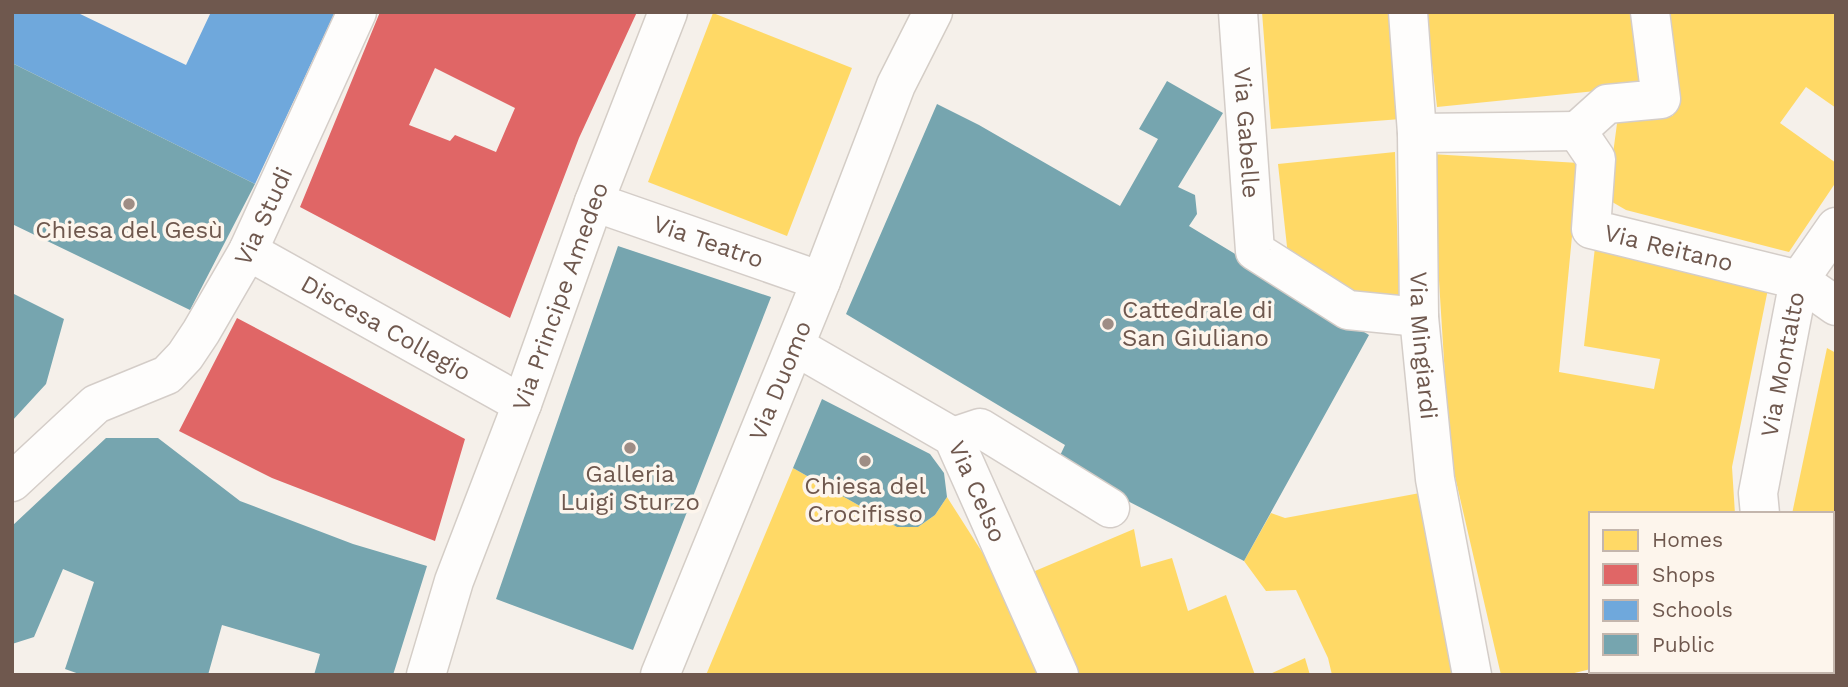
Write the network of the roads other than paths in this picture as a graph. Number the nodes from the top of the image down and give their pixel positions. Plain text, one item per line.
1 (357, 12) edge
2 (668, 12) edge
3 (933, 12) edge
4 (1238, 12) edge
5 (1408, 12) edge
6 (1650, 12) edge
7 (1577, 131) junction
8 (1417, 133) junction
9 (594, 202) junction
10 (1836, 227) edge
11 (248, 251) junction
12 (1799, 280) junction
13 (821, 281) junction
14 (1836, 306) edge
15 (1419, 317) junction
16 (795, 346) junction
17 (522, 404) junction
18 (953, 437) junction
19 (12, 482) edge
20 (1110, 508) dead end
21 (1760, 512) edge
22 (426, 675) edge
23 (660, 675) edge
24 (1059, 675) edge
25 (1472, 675) edge

1 - 11 street, Via Studi
2 - 9 street, Via Principe Amedeo
3 - 13 street, Via Duomo
4 - 15 street, Via Gabelle
5 - 8 street, Via Mingiardi
6 - 7 street
7 - 8 street
7 - 12 street, Via Reitano
8 - 15 street, Via Mingiardi
9 - 13 street, Via Teatro
9 - 17 street, Via Principe Amedeo
10 - 12 street, Via Montalto
11 - 17 street, Discesa Collegio
11 - 19 street, Via Studi
12 - 14 street
12 - 21 street, Via Montalto
13 - 16 street, Via Duomo
15 - 25 street, Via Mingiardi
16 - 18 street, Via Celso
16 - 23 street, Via Duomo
17 - 22 street, Via Principe Amedeo
18 - 20 street
18 - 24 street, Via Celso

